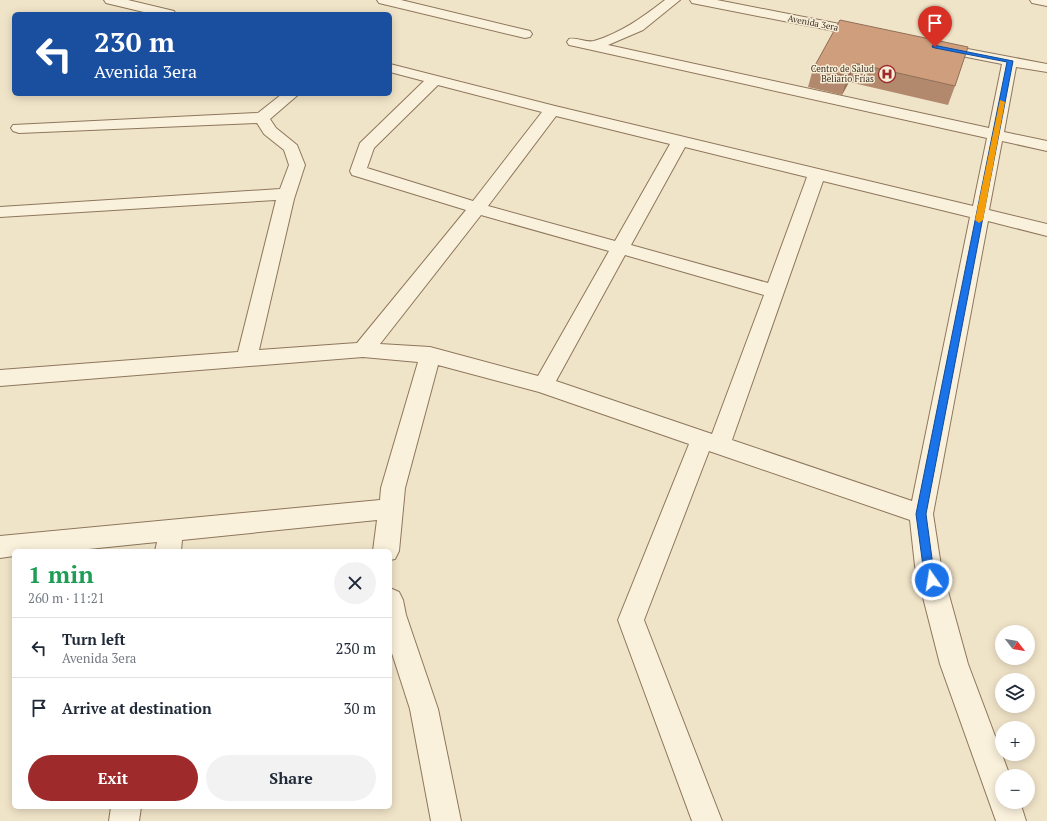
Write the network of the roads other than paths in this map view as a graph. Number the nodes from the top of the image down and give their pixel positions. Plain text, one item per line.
1 (111, 0) edge
2 (384, 0) edge
3 (673, 0) edge
4 (697, 0) edge
5 (399, 2) edge
6 (137, 3) edge
7 (122, 12) edge
8 (163, 12) edge
9 (387, 12) edge
10 (525, 34) dead end
11 (879, 36) edge
12 (574, 42) dead end
13 (925, 45) edge
14 (594, 46) junction
15 (1010, 61) junction
16 (1047, 68) edge
17 (392, 69) edge
18 (434, 80) junction
19 (289, 96) edge
20 (552, 110) junction
21 (262, 118) junction
22 (19, 128) dead end
23 (996, 135) junction
24 (680, 141) junction
25 (1047, 146) edge
26 (817, 174) junction
27 (286, 194) junction
28 (477, 208) junction
29 (0, 212) edge
30 (980, 214) junction
31 (1047, 230) edge
32 (619, 249) junction
33 (774, 291) junction
34 (363, 350) junction
35 (430, 355) junction
36 (247, 359) junction
37 (0, 378) edge
38 (543, 385) junction
39 (710, 442) junction
40 (391, 509) junction
41 (921, 514) junction
42 (169, 541) edge
43 (0, 547) edge
44 (386, 549) edge
45 (392, 610) edge
46 (995, 776) edge
47 (126, 809) edge
48 (1008, 809) edge
49 (124, 821) edge
50 (446, 821) edge
51 (707, 821) edge
52 (1012, 821) edge

1 - 6 street
2 - 5 street
3 - 14 street
4 - 11 street, Avenida 3era
5 - 9 street
5 - 10 street
6 - 7 street
6 - 8 street
12 - 14 street
13 - 15 street
14 - 23 street
15 - 16 street
15 - 23 street
17 - 18 street
18 - 20 street
18 - 28 street
19 - 21 street
20 - 24 street
20 - 28 street
21 - 22 street
21 - 27 street
23 - 25 street
23 - 30 street
24 - 26 street
24 - 32 street
26 - 30 street
26 - 33 street
27 - 29 street
27 - 36 street
28 - 32 street
28 - 34 street
30 - 31 street
30 - 41 street
32 - 33 street
32 - 38 street
33 - 39 street
34 - 35 street
34 - 36 street
35 - 38 street
35 - 40 street
36 - 37 street
38 - 39 street
39 - 41 street
39 - 51 street
40 - 42 street
40 - 44 street
41 - 46 street
42 - 43 street
45 - 50 street
47 - 49 street
48 - 52 street

